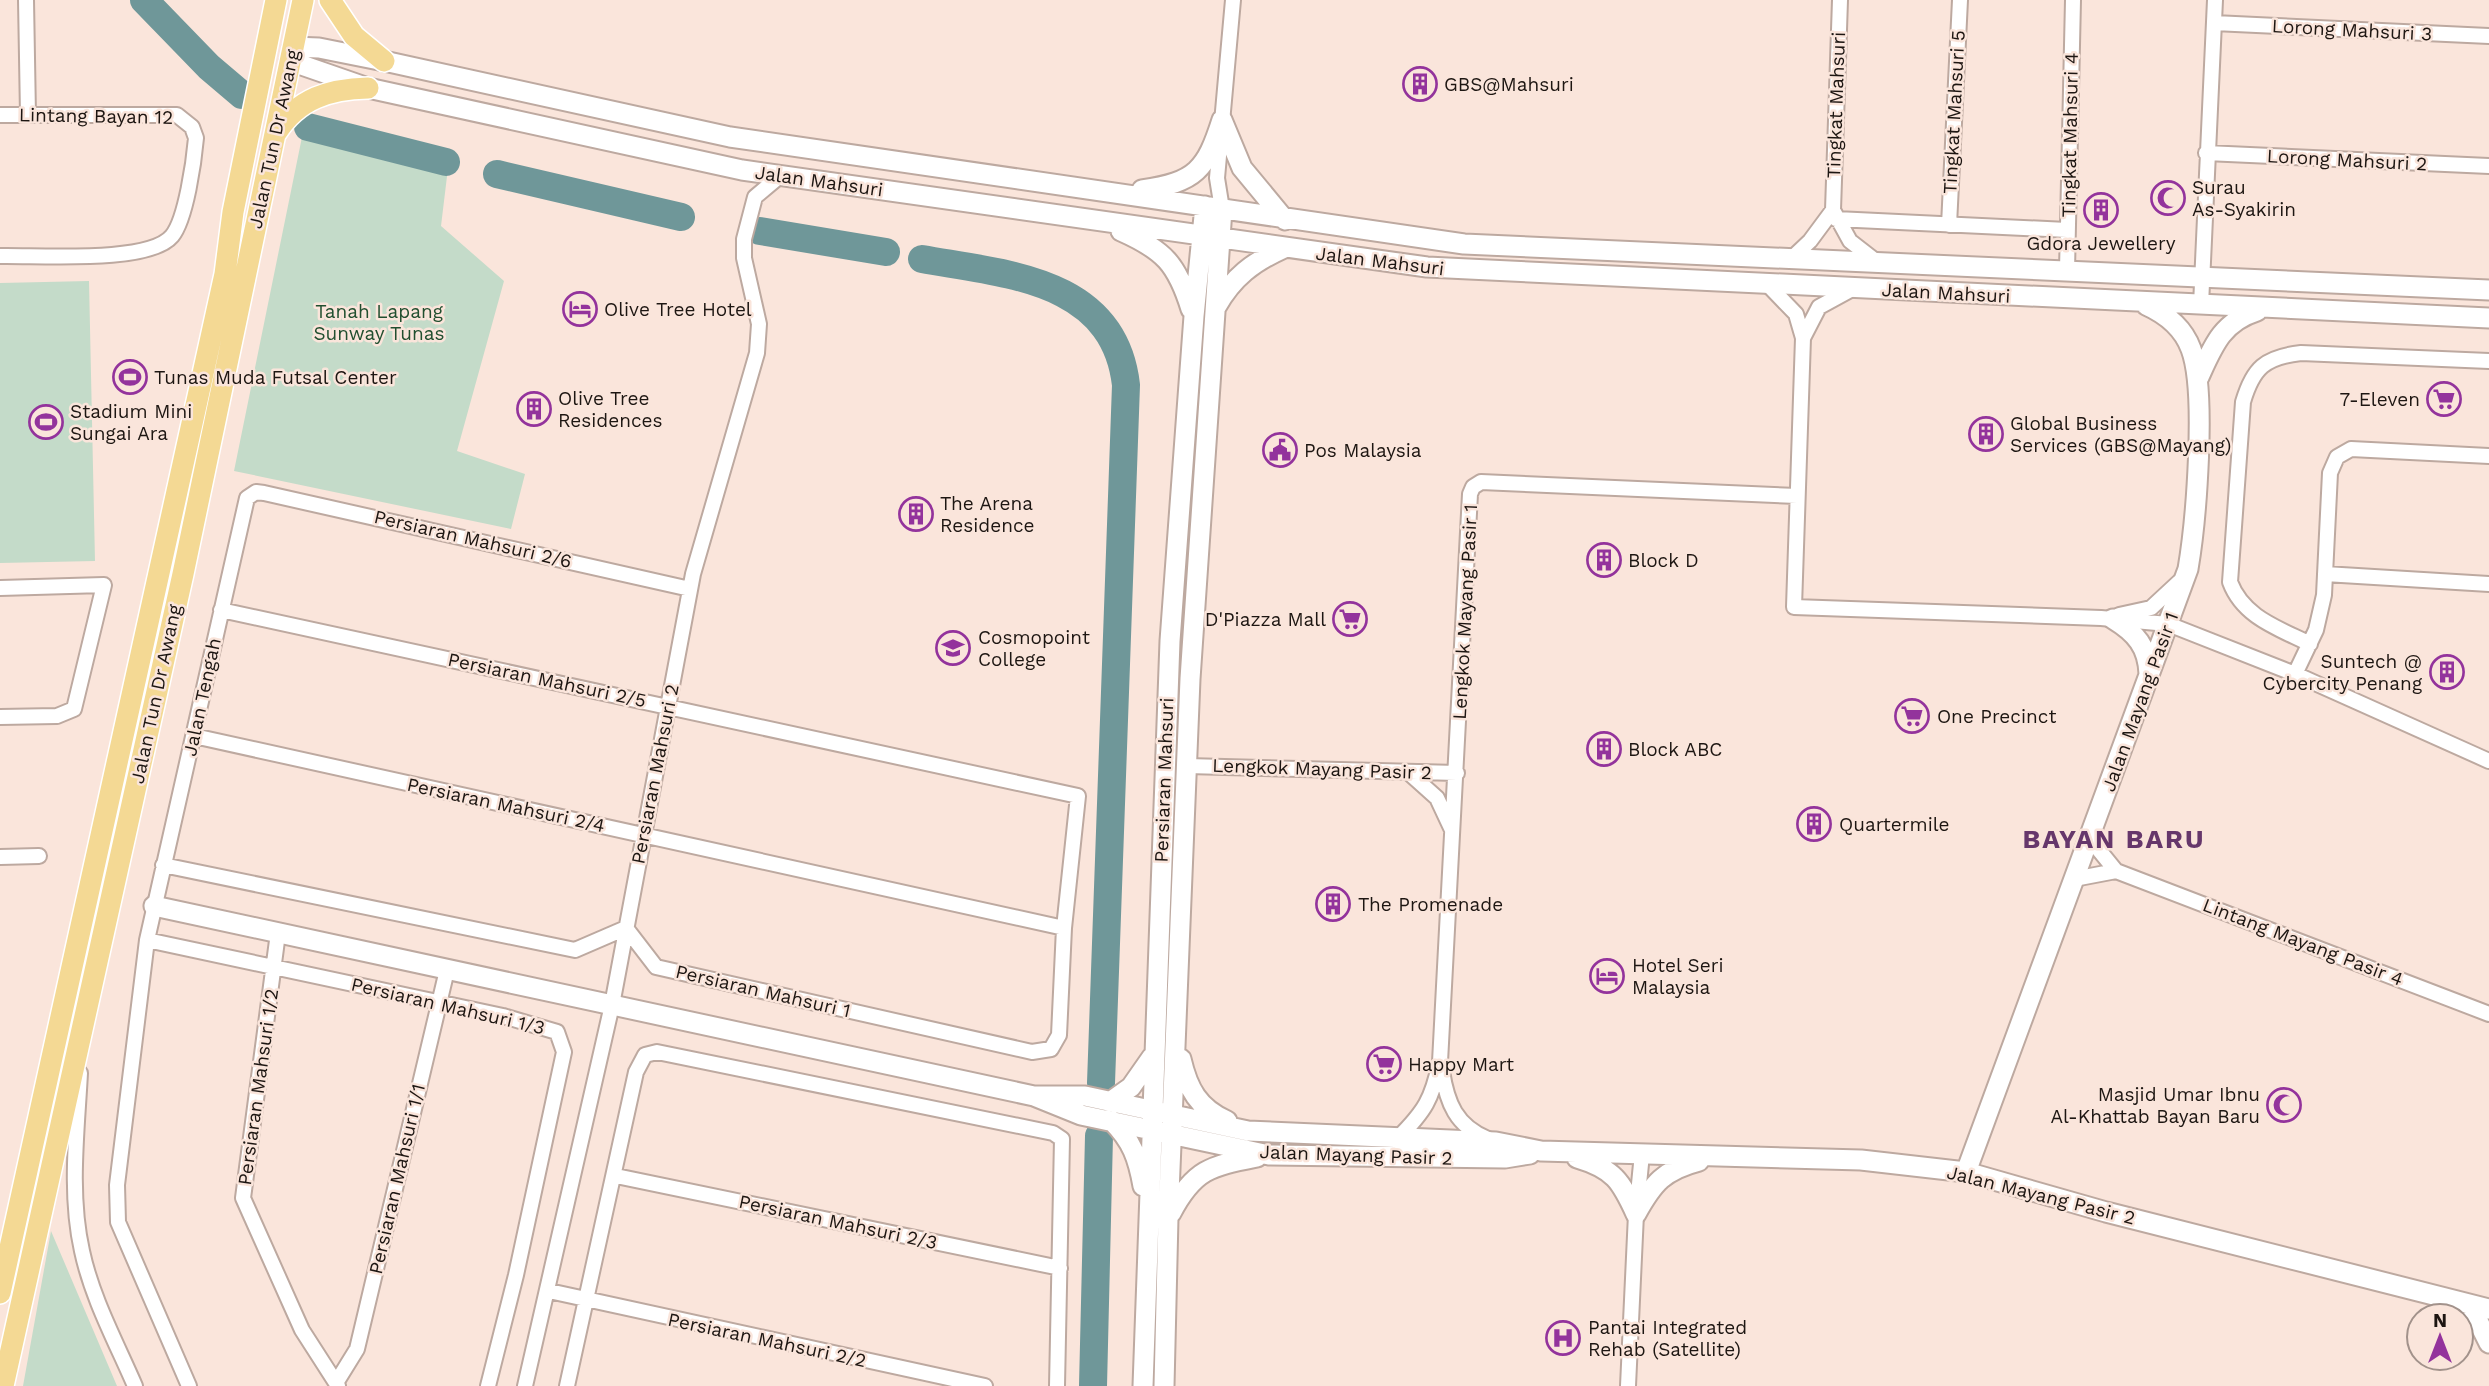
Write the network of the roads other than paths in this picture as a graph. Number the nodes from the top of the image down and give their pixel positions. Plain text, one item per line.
1 (26, 0) edge
2 (276, 0) edge
3 (303, 0) edge
4 (330, 0) edge
5 (1233, 0) edge
6 (1840, 0) edge
7 (1960, 0) edge
8 (2073, 0) edge
9 (2215, 0) edge
10 (271, 22) junction
11 (2214, 23) junction
12 (2489, 36) edge
13 (288, 54) junction
14 (384, 61) junction
15 (368, 88) junction
16 (0, 115) edge
17 (28, 115) junction
18 (1222, 120) junction
19 (273, 137) junction
20 (2206, 153) junction
21 (2489, 166) edge
22 (780, 176) junction
23 (1124, 193) junction
24 (1214, 208) junction
25 (1835, 215) junction
26 (1285, 220) junction
27 (1101, 223) junction
28 (1949, 225) junction
29 (2067, 230) junction
30 (1201, 236) junction
31 (1221, 239) junction
32 (1285, 248) junction
33 (0, 256) edge
34 (1792, 258) junction
35 (1877, 262) junction
36 (2067, 270) junction
37 (225, 274) junction
38 (2202, 276) junction
39 (1768, 285) junction
40 (1852, 289) junction
41 (2489, 290) edge
42 (2140, 302) junction
43 (2200, 305) junction
44 (2268, 308) junction
45 (1214, 309) junction
46 (1194, 316) junction
47 (2489, 318) edge
48 (1803, 338) junction
49 (2489, 360) edge
50 (2199, 377) junction
51 (2489, 456) edge
52 (256, 492) joint
53 (1797, 496) junction
54 (2188, 569) junction
55 (2326, 574) junction
56 (2489, 584) edge
57 (0, 587) edge
58 (690, 589) junction
59 (221, 610) junction
60 (2107, 619) junction
61 (2168, 624) junction
62 (2310, 644) junction
63 (2295, 674) junction
64 (2150, 676) junction
65 (668, 705) junction
66 (0, 716) edge
67 (194, 736) junction
68 (2489, 761) edge
69 (1187, 766) junction
70 (1408, 772) junction
71 (1457, 773) junction
72 (1078, 796) joint
73 (1454, 833) junction
74 (644, 836) junction
75 (2090, 839) junction
76 (39, 856) dead end
77 (0, 857) edge
78 (163, 865) junction
79 (2116, 871) junction
80 (2074, 879) junction
81 (154, 906) junction
82 (626, 928) junction
83 (1064, 928) junction
84 (278, 933) junction
85 (146, 940) junction
86 (274, 966) junction
87 (447, 970) junction
88 (440, 1003) junction
89 (612, 1005) junction
90 (2489, 1014) edge
91 (81, 1033) junction
92 (1176, 1034) junction
93 (1153, 1055) junction
94 (1440, 1062) junction
95 (1111, 1112) junction
96 (1152, 1120) junction
97 (1173, 1125) junction
98 (1248, 1131) junction
99 (1398, 1138) junction
100 (1496, 1142) junction
101 (1549, 1152) junction
102 (1642, 1154) junction
103 (1269, 1155) junction
104 (1717, 1156) junction
105 (1966, 1172) junction
106 (616, 1176) junction
107 (1636, 1214) junction
108 (1159, 1220) junction
109 (7, 1241) edge
110 (1060, 1268) junction
111 (549, 1291) junction
112 (0, 1293) edge
113 (2489, 1297) edge
114 (588, 1302) junction
115 (2480, 1307) edge
116 (2489, 1343) edge
117 (337, 1385) edge
118 (3, 1386) edge
119 (135, 1386) edge
120 (189, 1386) edge
121 (488, 1386) edge
122 (525, 1386) edge
123 (567, 1386) edge
124 (985, 1386) edge
125 (1057, 1386) edge
126 (1143, 1386) edge
127 (1164, 1386) edge
128 (1628, 1386) edge

1 - 17 street
2 - 10 main road, Jalan Tun Dr Awang
3 - 13 main road, Jalan Tun Dr Awang
4 - 14 main road
5 - 18 street, Persiaran Mahsuri
6 - 25 street, Tingkat Mahsuri
7 - 28 street, Tingkat Mahsuri 5
8 - 29 street, Tingkat Mahsuri 4
9 - 11 street
10 - 13 main road
10 - 37 main road, Jalan Tun Dr Awang
11 - 12 street, Lorong Mahsuri 3
11 - 20 street
13 - 14 street, Jalan Mahsuri
13 - 15 street, Jalan Mahsuri
13 - 19 main road, Jalan Tun Dr Awang
13 - 37 main road
14 - 23 street, Jalan Mahsuri
15 - 19 main road
15 - 22 street, Jalan Mahsuri
16 - 17 street, Lintang Bayan 12
17 - 33 street, Lintang Bayan 12
18 - 23 street
18 - 24 street, Persiaran Mahsuri
18 - 26 street
19 - 91 main road, Jalan Tun Dr Awang
20 - 21 street, Lorong Mahsuri 2
20 - 38 street
22 - 27 street, Jalan Mahsuri
22 - 58 street, Persiaran Mahsuri 2
23 - 24 street, Jalan Mahsuri
24 - 26 street, Jalan Mahsuri
24 - 30 street, Persiaran Mahsuri
24 - 31 street, Persiaran Mahsuri
25 - 28 street
25 - 34 street
25 - 35 street
26 - 34 street, Jalan Mahsuri
27 - 30 street, Jalan Mahsuri
27 - 46 street
28 - 29 street
29 - 36 street, Tingkat Mahsuri 4
30 - 31 street, Jalan Mahsuri
30 - 46 street, Persiaran Mahsuri
31 - 32 street, Jalan Mahsuri
31 - 45 street, Persiaran Mahsuri
32 - 39 street, Jalan Mahsuri
32 - 45 street
34 - 35 street, Jalan Mahsuri
35 - 36 street, Jalan Mahsuri
36 - 38 street, Jalan Mahsuri
37 - 109 main road, Jalan Tun Dr Awang
38 - 41 street, Jalan Mahsuri
38 - 43 street
39 - 40 street, Jalan Mahsuri
39 - 48 street
40 - 42 street, Jalan Mahsuri
40 - 48 street
42 - 43 street, Jalan Mahsuri
42 - 50 street, Jalan Mayang Pasir 1
43 - 44 street, Jalan Mahsuri
44 - 47 street, Jalan Mahsuri
44 - 50 street, Jalan Mayang Pasir 1
45 - 69 street, Persiaran Mahsuri
46 - 93 street, Persiaran Mahsuri
48 - 53 street
49 - 62 street
50 - 54 street, Jalan Mayang Pasir 1
51 - 55 street
52 - 58 street, Persiaran Mahsuri 2/6
52 - 59 street, Jalan Tengah
53 - 60 street
53 - 71 street, Lengkok Mayang Pasir 1
54 - 60 street
54 - 61 street, Jalan Mayang Pasir 1
55 - 56 street
55 - 62 street
57 - 66 street
58 - 65 street, Persiaran Mahsuri 2
59 - 65 street, Persiaran Mahsuri 2/5
59 - 67 street, Jalan Tengah
60 - 61 street
60 - 64 street
61 - 63 street
61 - 64 street, Jalan Mayang Pasir 1
62 - 63 street
63 - 68 street
64 - 75 street, Jalan Mayang Pasir 1
65 - 72 street, Persiaran Mahsuri 2/5
65 - 74 street, Persiaran Mahsuri 2
67 - 74 street, Persiaran Mahsuri 2/4
67 - 78 street, Jalan Tengah
69 - 70 street, Lengkok Mayang Pasir 2
69 - 92 street, Persiaran Mahsuri
70 - 71 street, Lengkok Mayang Pasir 2
70 - 73 street
71 - 73 street, Lengkok Mayang Pasir 1
72 - 83 street, Persiaran Mahsuri 1
73 - 94 street, Lengkok Mayang Pasir 1
74 - 82 street, Persiaran Mahsuri 2
74 - 83 street, Persiaran Mahsuri 2/4
75 - 79 street, Lintang Mayang Pasir 4
75 - 80 street, Jalan Mayang Pasir 1
76 - 77 street
78 - 81 street, Jalan Tengah
78 - 82 street
79 - 80 street
79 - 90 street, Lintang Mayang Pasir 4
80 - 105 street, Jalan Mayang Pasir 1
81 - 84 street
81 - 85 street
82 - 83 street, Persiaran Mahsuri 1
82 - 89 street, Persiaran Mahsuri 2
84 - 86 street, Persiaran Mahsuri 1/2
84 - 87 street
85 - 86 street, Persiaran Mahsuri 1/3
85 - 120 street
86 - 88 street, Persiaran Mahsuri 1/3
86 - 117 street, Persiaran Mahsuri 1/2
87 - 88 street, Persiaran Mahsuri 1/1
87 - 89 street
88 - 117 street, Persiaran Mahsuri 1/1
88 - 121 street, Persiaran Mahsuri 1/3
89 - 95 street
89 - 111 street, Persiaran Mahsuri 2
91 - 118 main road, Jalan Tun Dr Awang
91 - 119 street
92 - 97 street, Persiaran Mahsuri
92 - 98 street
93 - 95 street
93 - 96 street, Persiaran Mahsuri
94 - 99 street, Lengkok Mayang Pasir 1
94 - 100 street, Lengkok Mayang Pasir 1
95 - 96 street
95 - 108 street
96 - 97 street
96 - 108 street, Persiaran Mahsuri
97 - 98 street, Jalan Mayang Pasir 2
97 - 103 street, Jalan Mayang Pasir 2
97 - 108 street, Persiaran Mahsuri
98 - 99 street, Jalan Mayang Pasir 2
99 - 100 street, Jalan Mayang Pasir 2
100 - 101 street, Jalan Mayang Pasir 2
101 - 102 street, Jalan Mayang Pasir 2
101 - 103 street, Jalan Mayang Pasir 2
101 - 107 street
102 - 104 street, Jalan Mayang Pasir 2
102 - 107 street
103 - 108 street
104 - 105 street, Jalan Mayang Pasir 2
104 - 107 street
105 - 115 street, Jalan Mayang Pasir 2
106 - 110 street, Persiaran Mahsuri 2/3
106 - 110 street
106 - 114 street
107 - 128 street
108 - 126 street, Persiaran Mahsuri
108 - 127 street, Persiaran Mahsuri
109 - 112 main road, Jalan Tun Dr Awang
110 - 125 street
111 - 114 street, Persiaran Mahsuri 2/2
111 - 122 street, Persiaran Mahsuri 2
113 - 115 street
114 - 123 street
114 - 124 street, Persiaran Mahsuri 2/2
115 - 116 street

